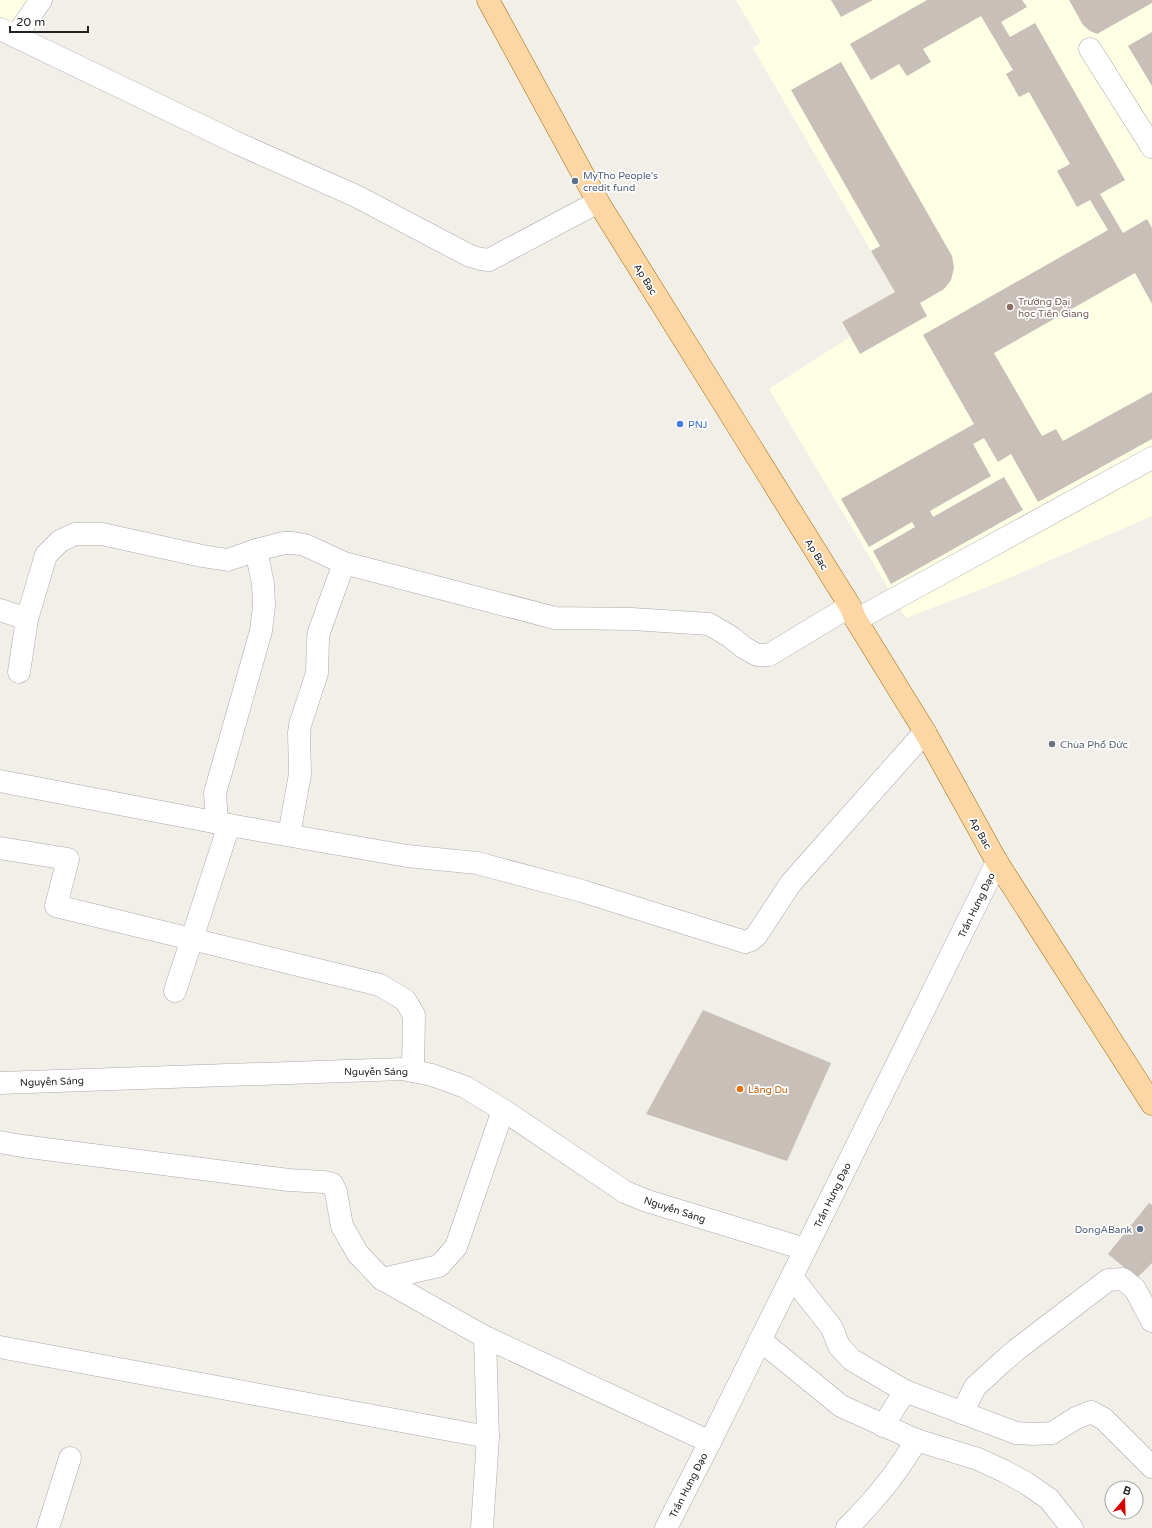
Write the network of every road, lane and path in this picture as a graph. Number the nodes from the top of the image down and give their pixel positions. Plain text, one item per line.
1 (41, 0) edge
2 (488, 0) edge
3 (8, 33) edge
4 (1090, 49) dead end
5 (1152, 147) edge
6 (598, 202) junction
7 (1152, 458) edge
8 (256, 550) junction
9 (344, 563) junction
10 (0, 610) edge
11 (853, 613) junction
12 (27, 619) junction
13 (19, 672) dead end
14 (925, 732) junction
15 (0, 781) edge
16 (223, 824) junction
17 (289, 835) junction
18 (0, 848) edge
19 (997, 862) junction
20 (192, 939) junction
21 (175, 991) dead end
22 (412, 1071) junction
23 (0, 1083) edge
24 (1152, 1104) edge
25 (503, 1110) junction
26 (0, 1142) edge
27 (805, 1249) junction
28 (792, 1276) junction
29 (382, 1279) junction
30 (1152, 1321) edge
31 (486, 1337) junction
32 (760, 1340) junction
33 (0, 1347) edge
34 (905, 1391) junction
35 (962, 1413) junction
36 (883, 1426) junction
37 (488, 1437) junction
38 (916, 1440) junction
39 (710, 1442) junction
40 (70, 1458) dead end
41 (1152, 1467) edge
42 (48, 1528) edge
43 (482, 1528) edge
44 (666, 1528) edge
45 (847, 1528) edge
46 (1072, 1528) edge

1 - 3 street
2 - 6 main road, Ap Bac
3 - 6 street
4 - 5 street
6 - 11 main road, Ap Bac
7 - 11 street
8 - 9 street
8 - 12 street
8 - 16 street
9 - 11 street
9 - 17 street
10 - 12 street
11 - 14 main road, Ap Bac
12 - 13 street
14 - 17 street
14 - 19 main road, Ap Bac
15 - 16 street
16 - 17 street
16 - 20 street
18 - 20 street
19 - 24 main road, Ap Bac
19 - 27 street, Trần Hưng Đạo
20 - 21 street
20 - 22 street
22 - 23 street, Nguyễn Sáng
22 - 25 street, Nguyễn Sáng
25 - 27 street, Nguyễn Sáng
25 - 29 street
26 - 29 street
27 - 28 street, Trần Hưng Đạo
28 - 32 street, Trần Hưng Đạo
28 - 34 street
29 - 31 street
30 - 35 street
31 - 37 street
31 - 39 street
32 - 36 street
32 - 39 street, Trần Hưng Đạo
33 - 37 street
34 - 35 street
34 - 36 street
35 - 41 street
36 - 38 street
37 - 43 street
38 - 45 street
38 - 46 street
39 - 44 street, Trần Hưng Đạo
40 - 42 street

